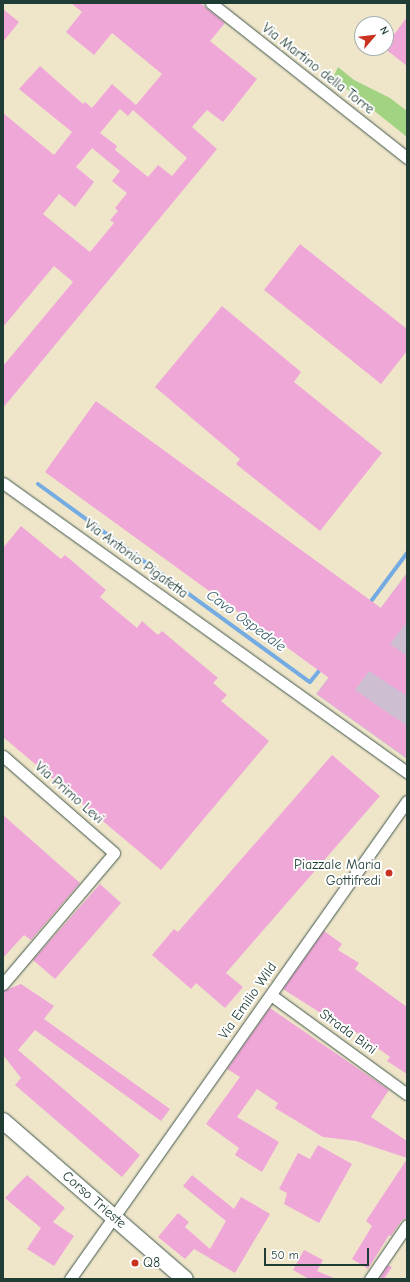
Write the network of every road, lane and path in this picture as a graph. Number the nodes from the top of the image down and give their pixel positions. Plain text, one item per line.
1 (211, 3) edge
2 (407, 158) edge
3 (3, 483) edge
4 (3, 756) edge
5 (407, 772) edge
6 (407, 802) edge
7 (3, 984) edge
8 (271, 995) junction
9 (407, 1094) edge
10 (3, 1121) edge
11 (114, 1218) junction
12 (407, 1225) edge
13 (70, 1279) edge
14 (185, 1279) edge
15 (370, 1279) edge

1 - 2 street, Via Martino della Torre
3 - 5 street, Via Antonio Pigafetta
4 - 7 street, Via Primo Levi
6 - 8 street, Via Emilio Wild
8 - 9 street, Strada Bini
8 - 11 street, Via Emilio Wild
10 - 11 main road, Corso Trieste
11 - 13 street, Via Emilio Wild
11 - 14 main road, Corso Trieste
12 - 15 street

